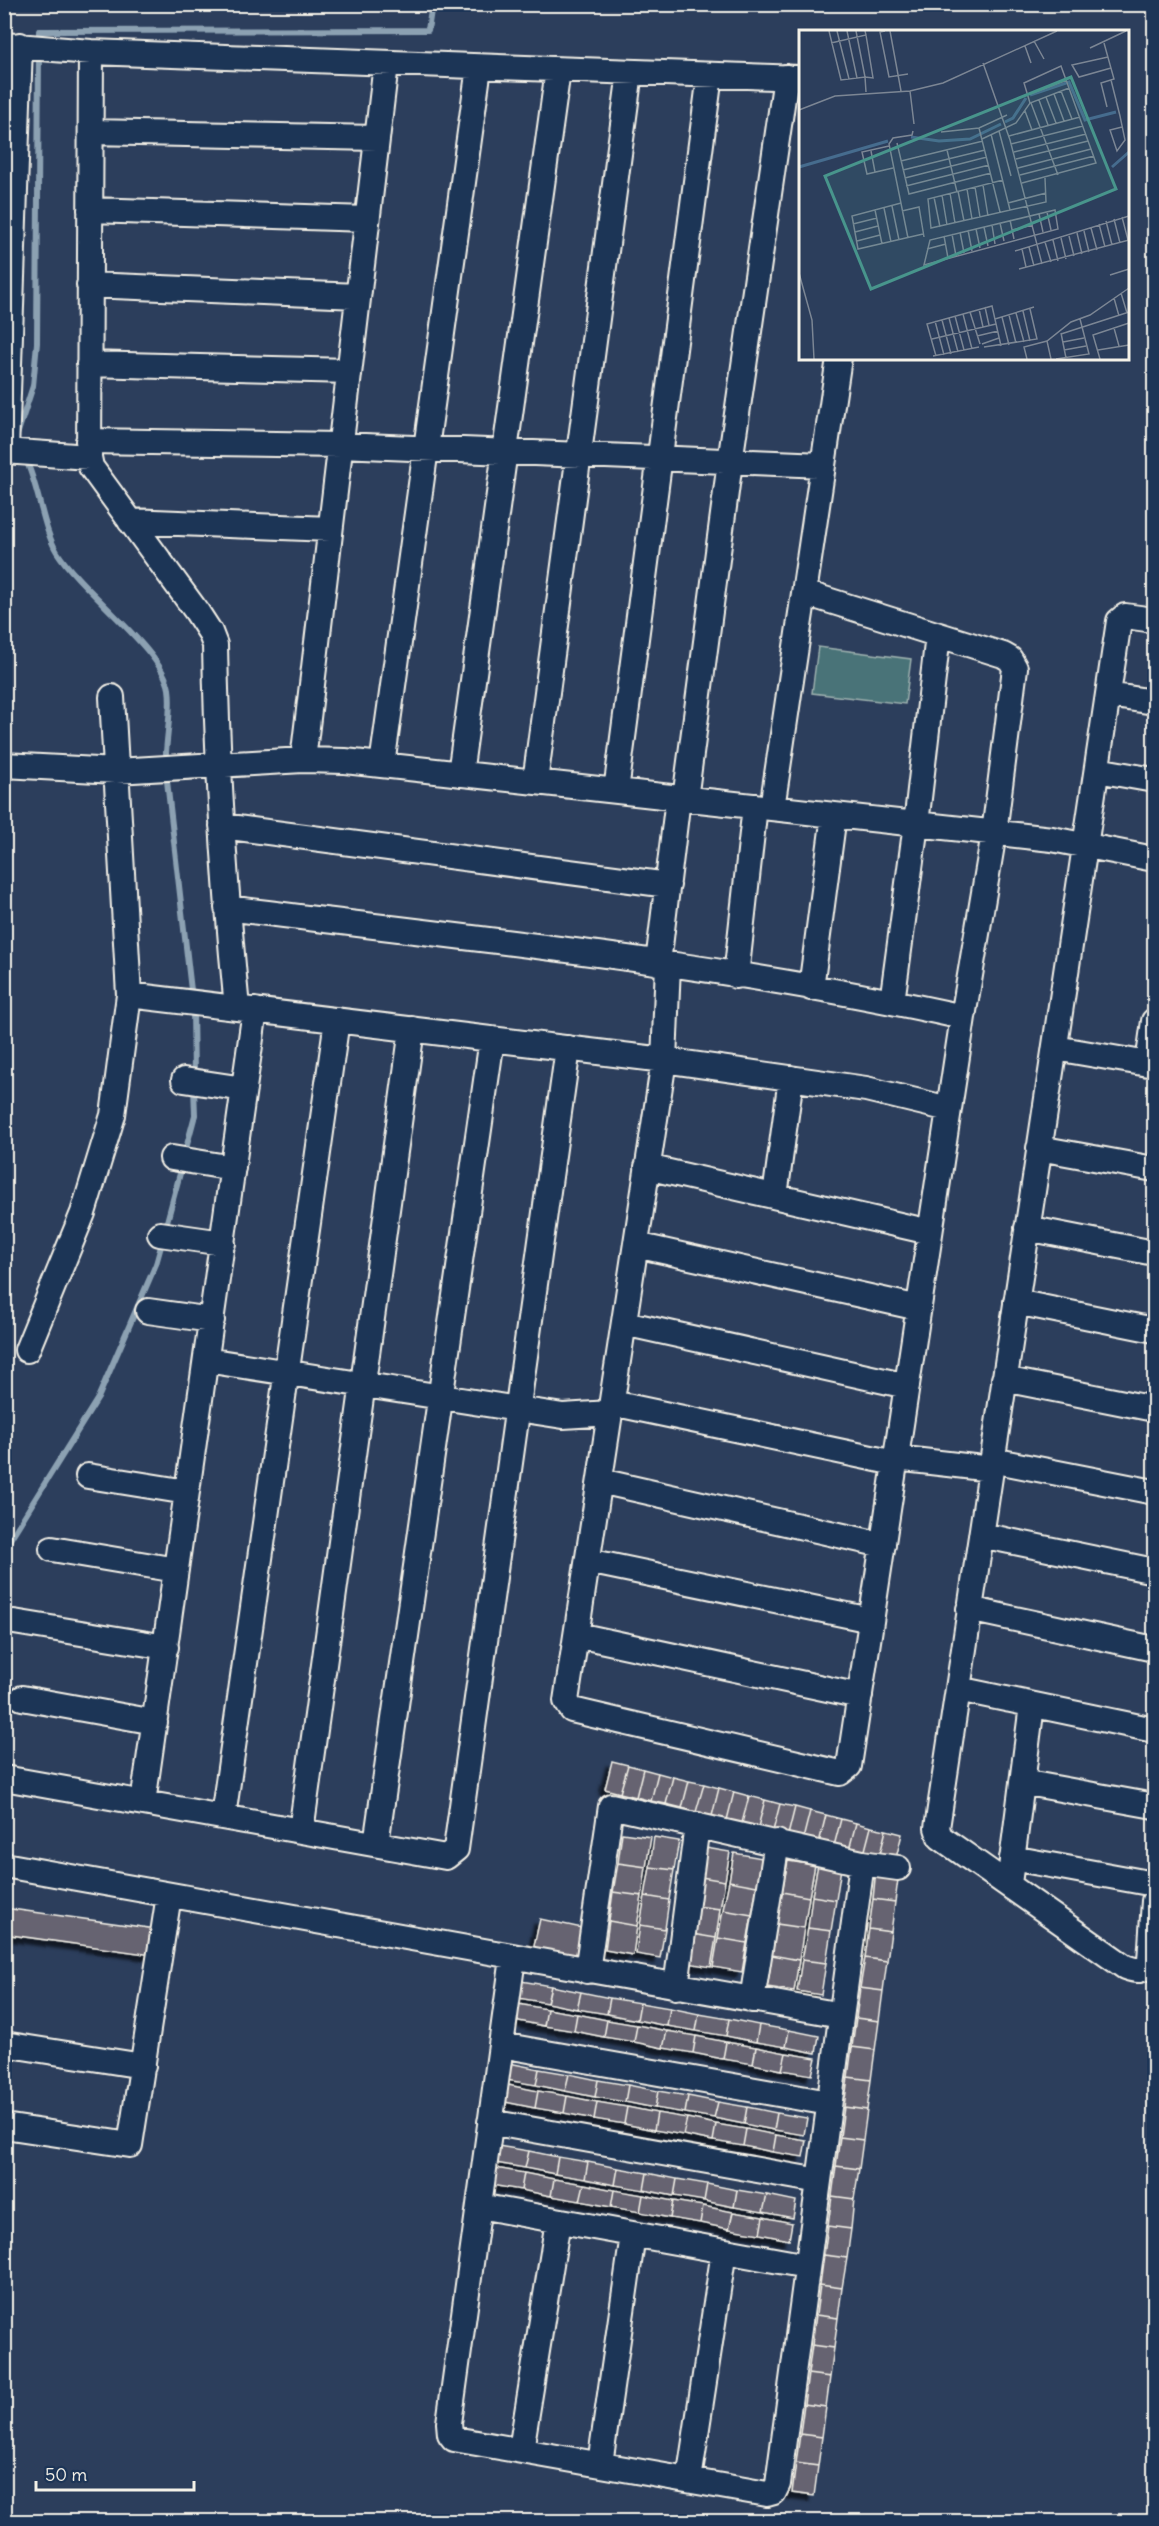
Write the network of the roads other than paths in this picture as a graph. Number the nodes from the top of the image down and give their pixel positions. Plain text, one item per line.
1 (12, 45) edge
2 (91, 52) junction
3 (386, 64) junction
4 (479, 67) junction
5 (558, 70) junction
6 (630, 72) junction
7 (710, 75) junction
8 (794, 77) edge
9 (11, 121) edge
10 (91, 132) junction
11 (377, 138) junction
12 (10, 200) edge
13 (90, 210) junction
14 (367, 219) junction
15 (89, 285) junction
16 (8, 294) edge
17 (358, 296) junction
18 (839, 360) edge
19 (89, 364) junction
20 (349, 371) junction
21 (6, 372) edge
22 (340, 445) junction
23 (88, 449) junction
24 (426, 449) junction
25 (5, 451) edge
26 (505, 452) junction
27 (579, 455) junction
28 (660, 459) junction
29 (730, 462) junction
30 (823, 465) junction
31 (130, 521) junction
32 (330, 529) junction
33 (805, 593) junction
34 (1155, 620) edge
35 (938, 635) junction
36 (1108, 695) junction
37 (112, 697) dead end
38 (1155, 702) edge
39 (303, 760) junction
40 (4, 765) edge
41 (217, 765) junction
42 (382, 765) junction
43 (1097, 770) junction
44 (116, 771) junction
45 (460, 774) junction
46 (1155, 780) edge
47 (536, 782) junction
48 (616, 791) junction
49 (682, 798) junction
50 (764, 807) junction
51 (834, 815) junction
52 (916, 824) junction
53 (222, 826) junction
54 (994, 833) junction
55 (1085, 846) junction
56 (1155, 859) edge
57 (668, 885) junction
58 (227, 908) junction
59 (663, 964) junction
60 (736, 976) junction
61 (811, 988) junction
62 (129, 995) junction
63 (892, 1002) junction
64 (246, 1009) junction
65 (963, 1017) junction
66 (337, 1020) junction
67 (1155, 1021) edge
68 (412, 1029) junction
69 (492, 1039) junction
70 (1054, 1047) junction
71 (568, 1048) junction
72 (664, 1060) junction
73 (1151, 1065) edge
74 (790, 1078) junction
75 (184, 1080) dead end
76 (244, 1089) junction
77 (949, 1109) junction
78 (1039, 1148) junction
79 (172, 1158) dead end
80 (647, 1167) junction
81 (233, 1168) junction
82 (1155, 1169) edge
83 (775, 1196) junction
84 (1027, 1228) junction
85 (930, 1232) junction
86 (160, 1234) dead end
87 (223, 1243) junction
88 (636, 1245) junction
89 (1155, 1253) edge
90 (1016, 1302) junction
91 (919, 1308) junction
92 (148, 1311) dead end
93 (212, 1320) junction
94 (624, 1323) junction
95 (1155, 1330) edge
96 (27, 1350) dead end
97 (206, 1360) junction
98 (287, 1372) junction
99 (1004, 1379) junction
100 (363, 1384) junction
101 (907, 1386) junction
102 (441, 1397) junction
103 (517, 1408) junction
104 (611, 1408) junction
105 (1155, 1409) edge
106 (896, 1460) junction
107 (991, 1465) junction
108 (88, 1476) dead end
109 (600, 1481) junction
110 (187, 1492) junction
111 (1155, 1492) edge
112 (981, 1535) junction
113 (883, 1545) junction
114 (52, 1549) dead end
115 (588, 1561) junction
116 (176, 1570) junction
117 (1155, 1571) edge
118 (969, 1610) junction
119 (871, 1620) junction
120 (14, 1622) dead end
121 (576, 1635) junction
122 (165, 1647) junction
123 (1155, 1649) edge
124 (957, 1689) junction
125 (860, 1696) junction
126 (22, 1698) dead end
127 (1032, 1705) junction
128 (155, 1722) junction
129 (1155, 1730) edge
130 (4, 1778) edge
131 (1022, 1782) junction
132 (143, 1803) junction
133 (1155, 1806) edge
134 (224, 1817) junction
135 (697, 1825) junction
136 (301, 1831) junction
137 (777, 1842) junction
138 (376, 1844) junction
139 (1012, 1858) junction
140 (862, 1863) junction
141 (4, 1865) edge
142 (898, 1868) dead end
143 (1009, 1884) junction
144 (1155, 1884) edge
145 (169, 1895) junction
146 (1155, 1901) edge
147 (513, 1958) junction
148 (587, 1971) junction
149 (676, 1987) junction
150 (752, 2000) junction
151 (841, 2016) junction
152 (4, 2044) edge
153 (501, 2045) junction
154 (143, 2066) junction
155 (829, 2103) junction
156 (490, 2122) junction
157 (4, 2126) edge
158 (819, 2181) junction
159 (479, 2206) junction
160 (558, 2221) junction
161 (633, 2235) junction
162 (724, 2251) junction
163 (807, 2266) junction
164 (521, 2450) junction
165 (600, 2464) junction
166 (689, 2480) junction

1 - 2 street
1 - 9 street
2 - 3 street
2 - 10 street
3 - 4 street
3 - 11 street
4 - 5 street
4 - 24 street
5 - 6 street
5 - 26 street
6 - 7 street
6 - 27 street
7 - 8 street
7 - 28 street
8 - 29 street
9 - 12 street
10 - 11 street
10 - 13 street
11 - 14 street
12 - 16 street
13 - 14 street
13 - 15 street
14 - 17 street
15 - 17 street
15 - 19 street
16 - 21 street
17 - 20 street
18 - 30 street
19 - 20 street
19 - 23 street
20 - 22 street
21 - 25 street
22 - 23 street
22 - 24 street
22 - 32 street
23 - 25 street
23 - 31 street
24 - 26 street
24 - 42 street
26 - 27 street
26 - 45 street
27 - 28 street
27 - 47 street
28 - 29 street
28 - 48 street
29 - 30 street
29 - 49 street
30 - 33 street
31 - 32 street
31 - 41 street
32 - 39 street
33 - 35 street
33 - 50 street
34 - 36 street
35 - 52 street
35 - 54 street
36 - 38 street
36 - 43 street
37 - 44 street
39 - 41 street
39 - 42 street
40 - 44 street
41 - 44 street
41 - 53 street
42 - 45 street
43 - 46 street
43 - 55 street
44 - 62 street
45 - 47 street
47 - 48 street
48 - 49 street
49 - 50 street
49 - 57 street
50 - 51 street
50 - 60 street
51 - 52 street
51 - 61 street
52 - 54 street
52 - 63 street
53 - 57 street
53 - 58 street
54 - 55 street
54 - 65 street
55 - 56 street
55 - 70 street
57 - 59 street
58 - 59 street
58 - 64 street
59 - 60 street
59 - 72 street
60 - 61 street
61 - 63 street
62 - 64 street
62 - 96 street
63 - 65 street
64 - 66 street
64 - 76 street
65 - 77 street
66 - 68 street
66 - 98 street
67 - 73 street
68 - 69 street
68 - 100 street
69 - 71 street
69 - 102 street
70 - 73 street
70 - 78 street
71 - 72 street
71 - 103 street
72 - 74 street
72 - 80 street
74 - 77 street
74 - 83 street
75 - 76 street
76 - 81 street
77 - 85 street
78 - 82 street
78 - 84 street
79 - 81 street
80 - 83 street
80 - 88 street
81 - 87 street
83 - 85 street
84 - 89 street
84 - 90 street
85 - 91 street
86 - 87 street
87 - 93 street
88 - 91 street
88 - 94 street
90 - 95 street
90 - 99 street
91 - 101 street
92 - 93 street
93 - 97 street
94 - 101 street
94 - 104 street
97 - 98 street
97 - 110 street
98 - 100 street
98 - 134 street
99 - 105 street
99 - 107 street
100 - 102 street
100 - 136 street
101 - 106 street
102 - 103 street
102 - 138 street
103 - 104 street
103 - 138 street
104 - 106 street
104 - 109 street
106 - 107 street
106 - 113 street
107 - 111 street
107 - 112 street
108 - 110 street
109 - 113 street
109 - 115 street
110 - 116 street
112 - 117 street
112 - 118 street
113 - 119 street
114 - 116 street
115 - 119 street
115 - 121 street
116 - 122 street
118 - 123 street
118 - 124 street
119 - 125 street
120 - 122 street
121 - 125 street
121 - 125 street
122 - 128 street
124 - 127 street
124 - 143 street
126 - 128 street
127 - 129 street
127 - 131 street
128 - 132 street
130 - 132 street
131 - 133 street
131 - 139 street
132 - 134 street
134 - 136 street
135 - 137 street
135 - 148 street
135 - 149 street
136 - 138 street
137 - 140 street
137 - 150 street
139 - 143 street
139 - 144 street
140 - 142 street
140 - 151 street
141 - 145 street
143 - 146 street
145 - 147 street
145 - 154 street
147 - 148 street
147 - 153 street
148 - 149 street
149 - 150 street
150 - 151 street
151 - 155 street
152 - 154 street
153 - 155 street
153 - 156 street
154 - 157 street
155 - 158 street
156 - 158 street
156 - 159 street
158 - 163 street
159 - 160 street
159 - 164 street
160 - 161 street
160 - 164 street
161 - 162 street
161 - 165 street
162 - 163 street
162 - 166 street
163 - 166 street
164 - 165 street
165 - 166 street

